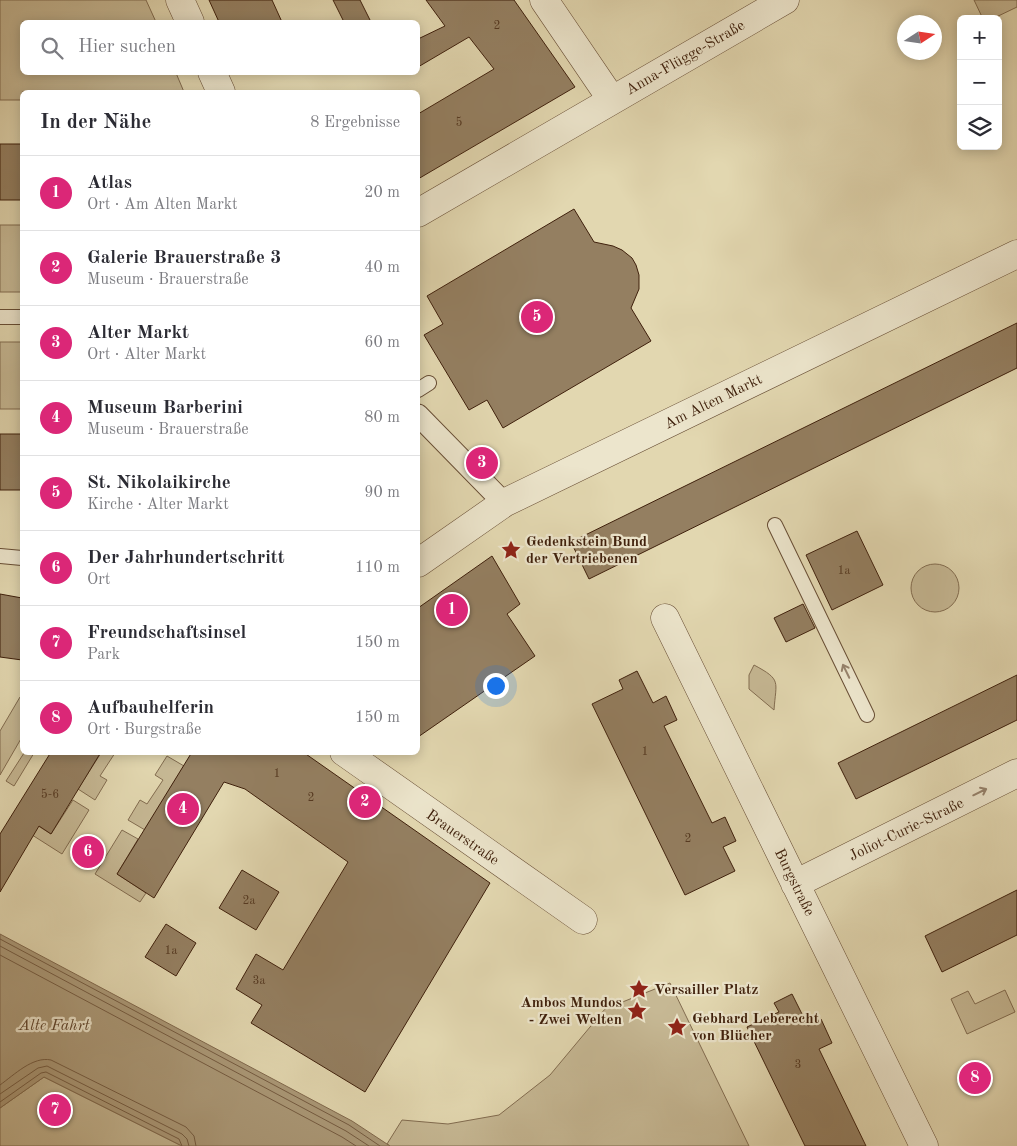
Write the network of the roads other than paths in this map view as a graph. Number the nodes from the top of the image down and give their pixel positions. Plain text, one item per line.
1 (180, 0) edge
2 (544, 0) edge
3 (784, 0) edge
4 (189, 20) edge
5 (213, 75) edge
6 (220, 90) edge
7 (612, 100) junction
8 (420, 212) edge
9 (1017, 254) edge
10 (0, 317) edge
11 (20, 317) edge
12 (420, 417) edge
13 (504, 503) junction
14 (775, 525) dead end
15 (0, 556) edge
16 (20, 558) edge
17 (420, 562) edge
18 (665, 618) dead end
19 (867, 716) dead end
20 (348, 755) edge
21 (1017, 773) edge
22 (795, 884) junction
23 (584, 920) dead end
24 (924, 1146) edge

1 - 4 street
2 - 7 street
3 - 7 street, Anna-Flügge-Straße
5 - 6 street
7 - 8 street, Anna-Flügge-Straße
9 - 13 street, Am Alten Markt
10 - 11 lane
12 - 13 street
13 - 17 street, Am Alten Markt
19 -> 14 lane
15 - 16 lane
18 - 22 street, Burgstraße
20 - 23 street, Brauerstraße
22 -> 21 street, Joliot-Curie-Straße
22 - 24 street, Burgstraße

